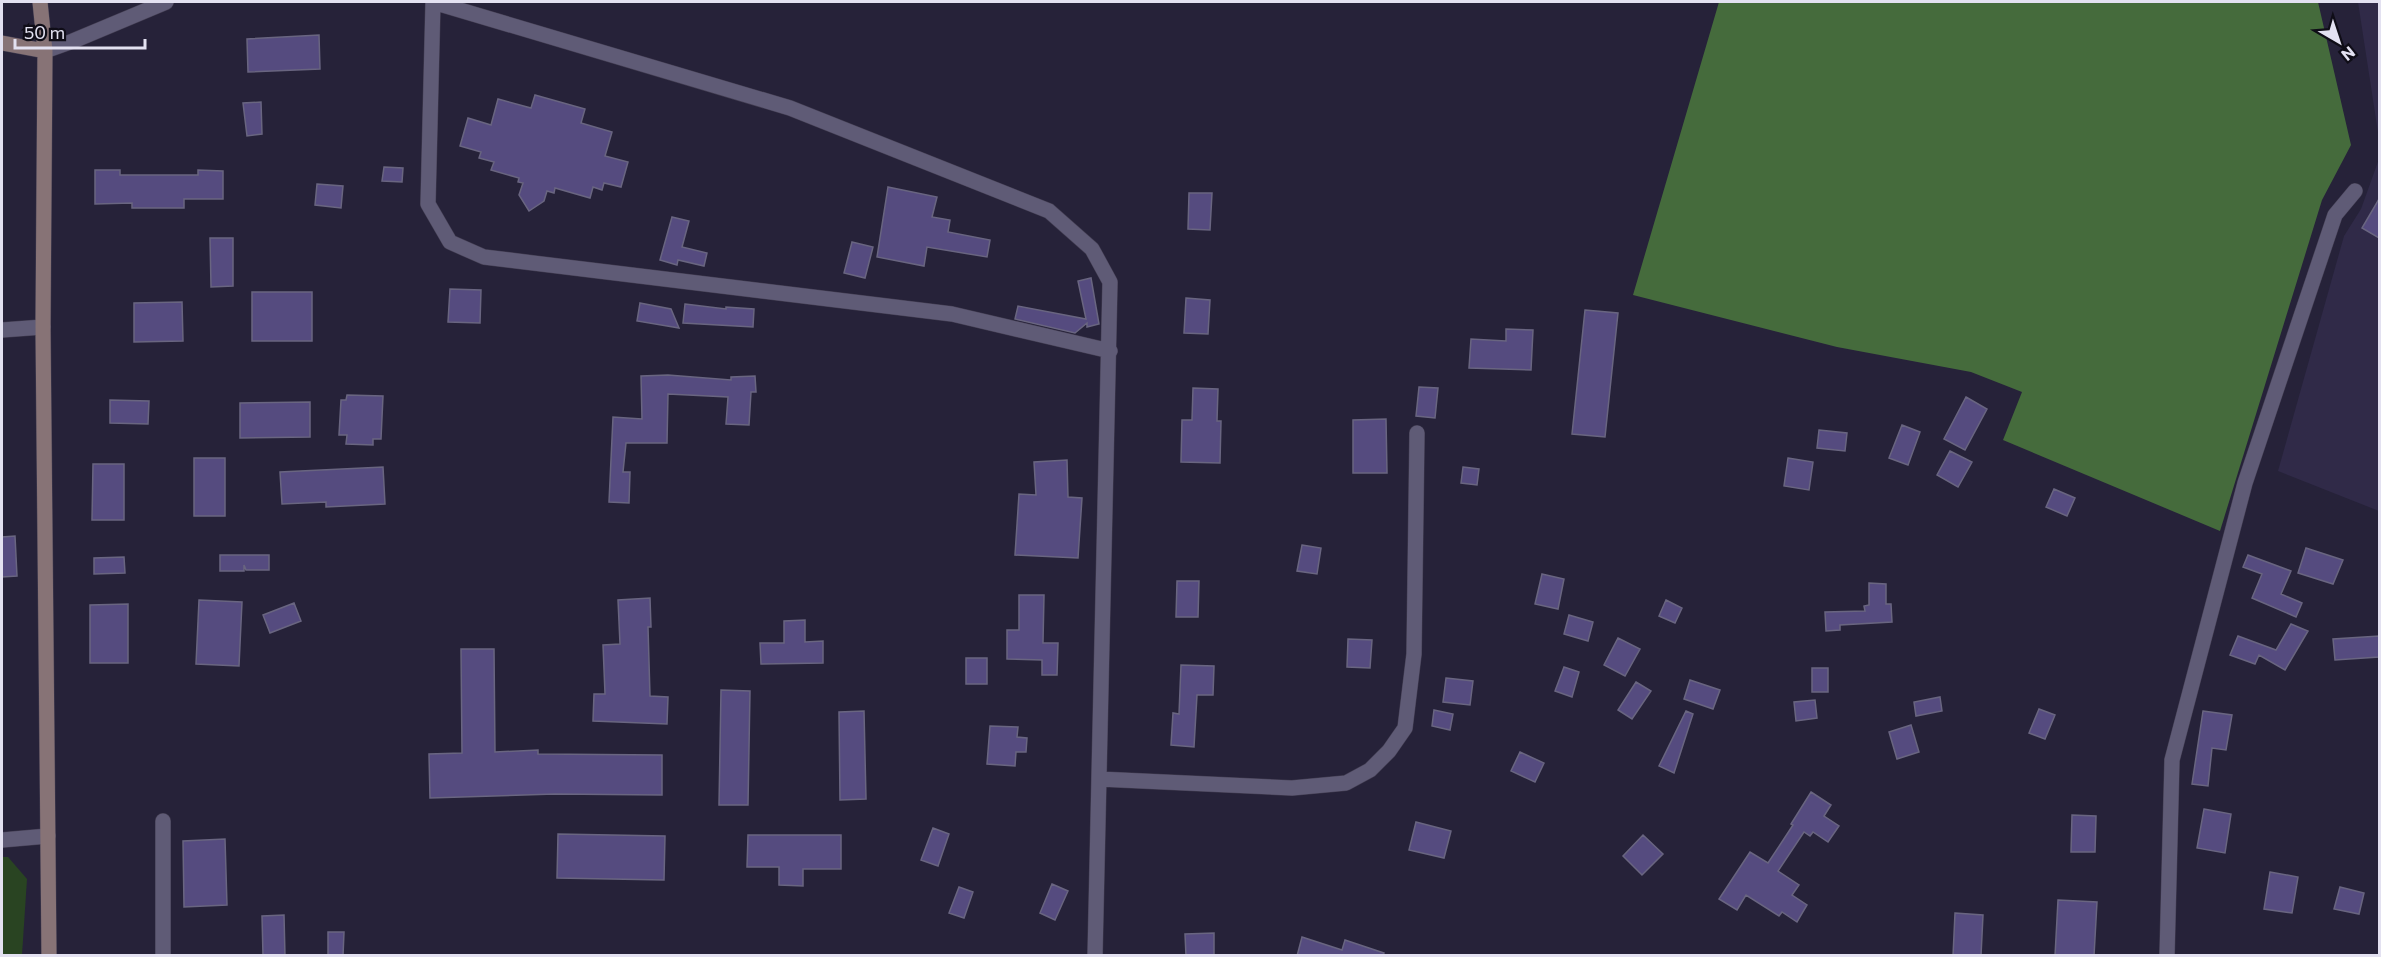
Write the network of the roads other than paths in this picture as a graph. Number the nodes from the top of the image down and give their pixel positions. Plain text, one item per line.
1 (40, 2) edge
2 (166, 2) edge
3 (433, 2) edge
4 (2, 43) edge
5 (45, 51) junction
6 (2355, 191) dead end
7 (43, 327) junction
8 (2, 330) edge
9 (1110, 351) junction
10 (1417, 433) dead end
11 (1099, 779) junction
12 (163, 821) dead end
13 (48, 836) junction
14 (2, 840) edge
15 (49, 956) edge
16 (163, 956) edge
17 (1095, 956) edge
18 (2167, 956) edge

1 - 5 street
2 - 5 street
3 - 9 street
3 - 9 street
4 - 5 street
5 - 7 street
6 - 18 street
7 - 8 street
7 - 13 street
9 - 11 street
10 - 11 street
11 - 17 street
12 - 16 street
13 - 14 street
13 - 15 street

